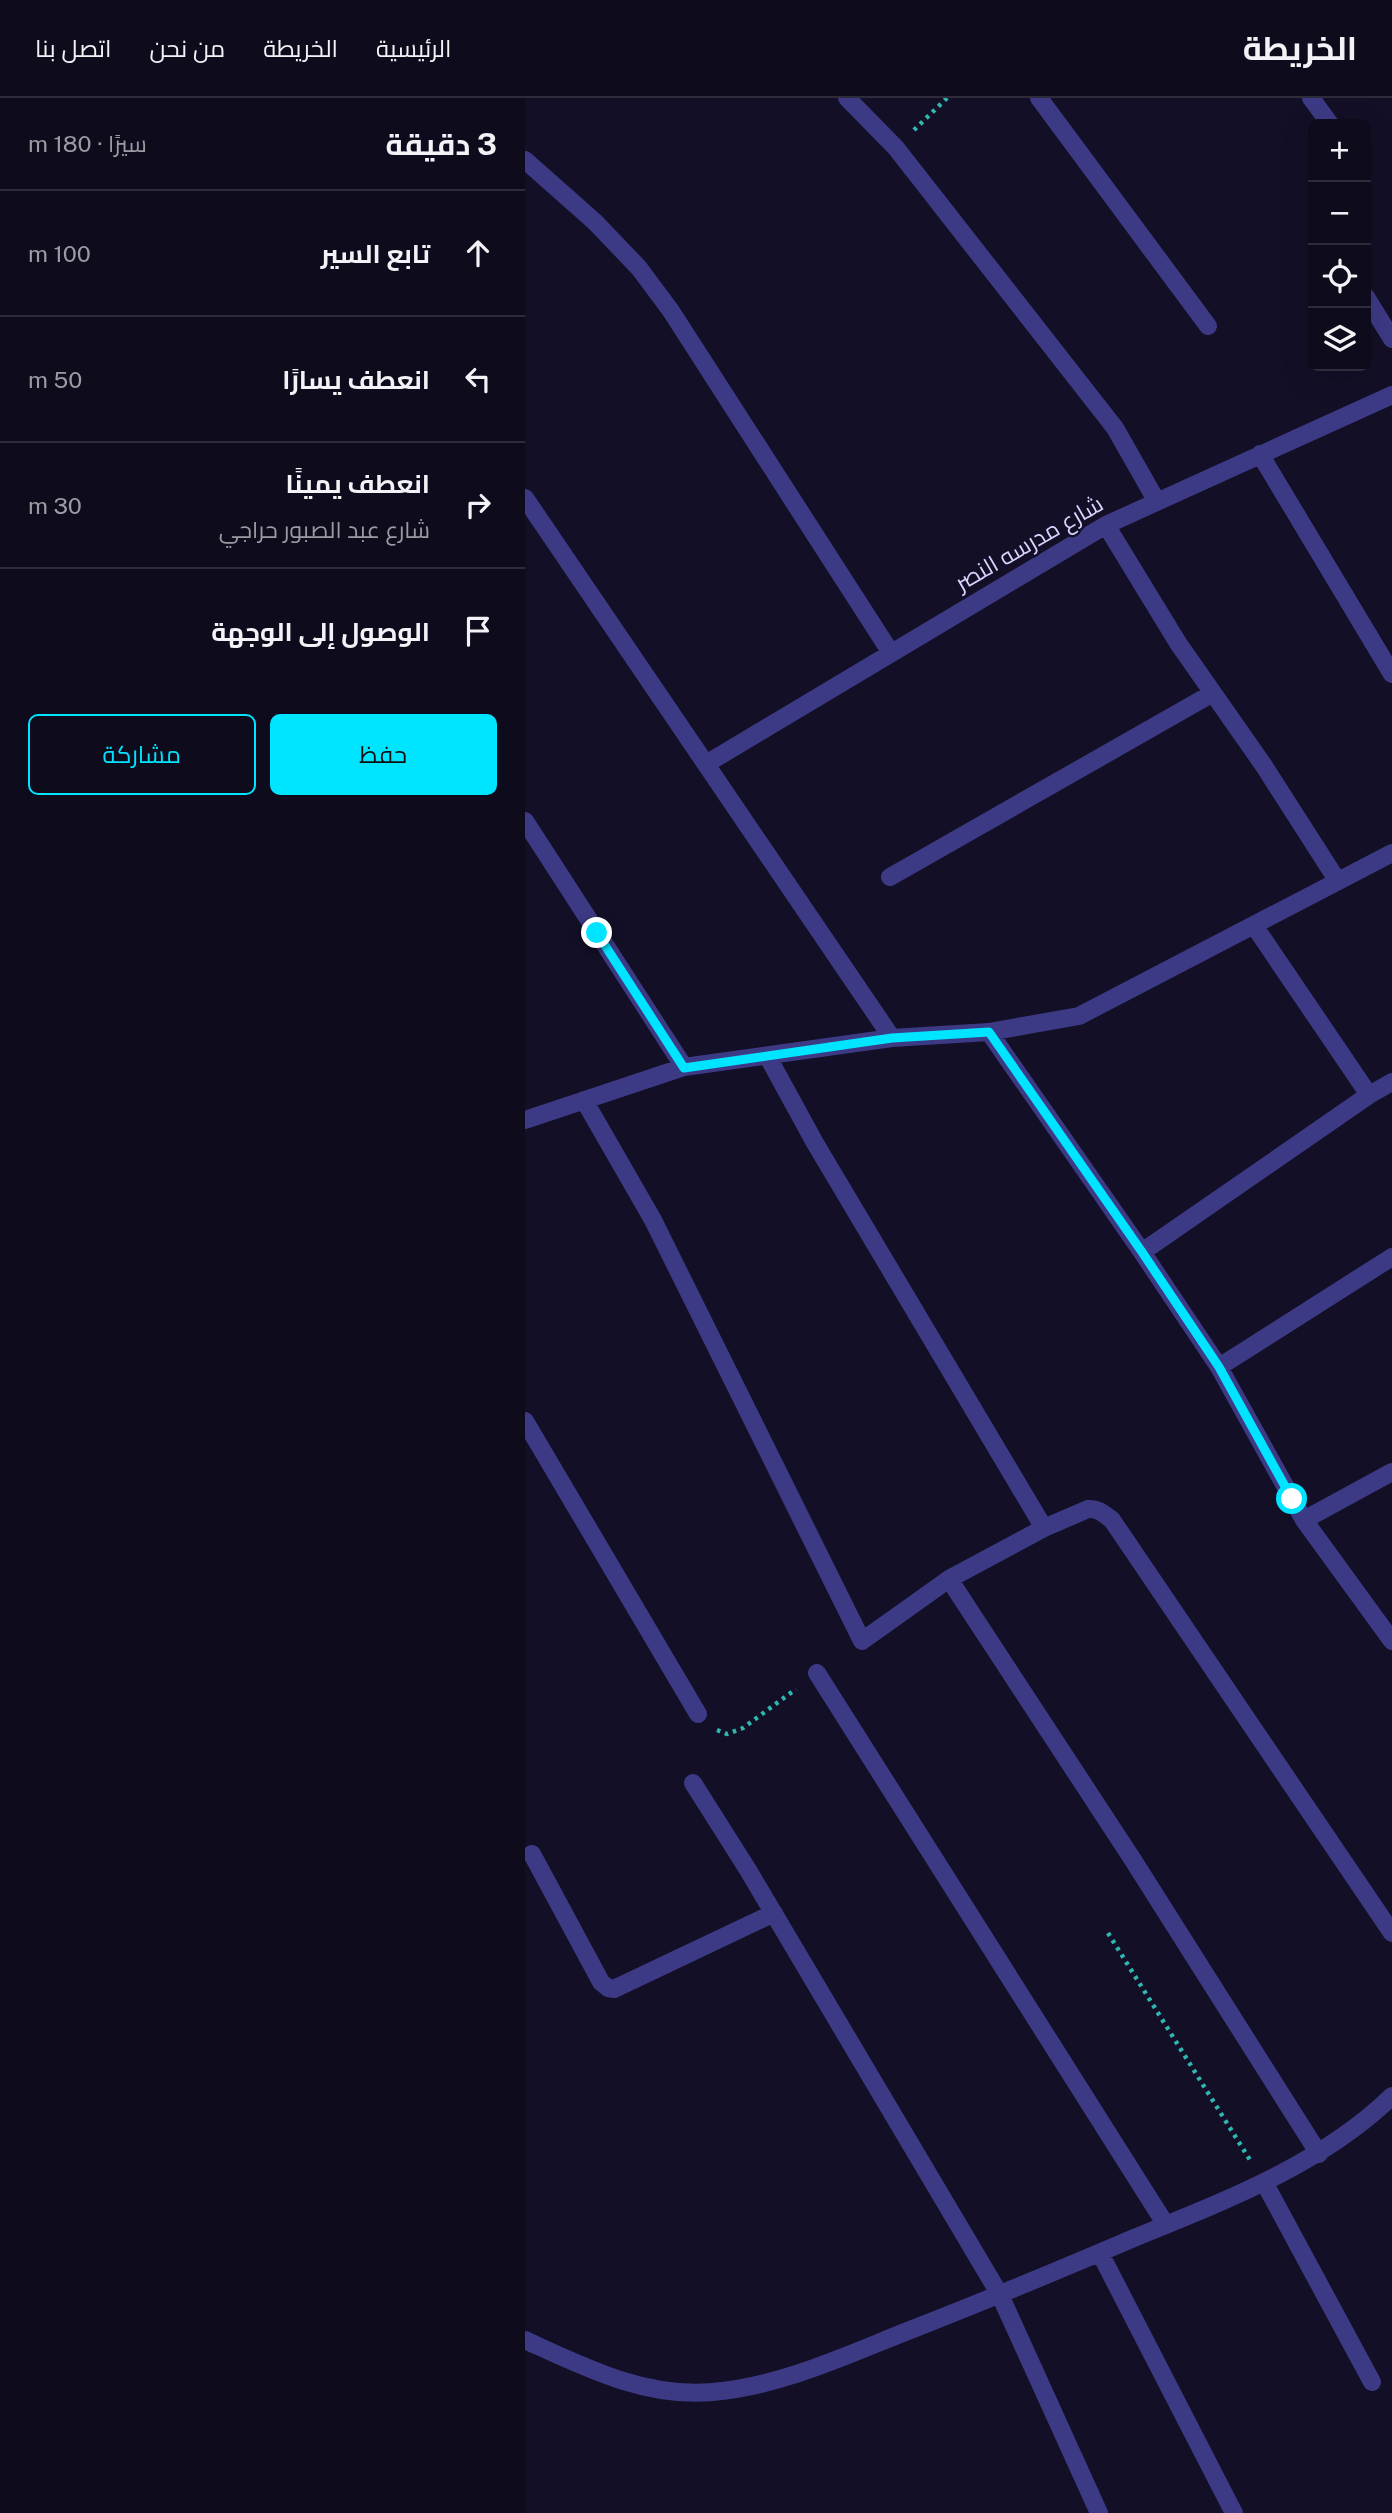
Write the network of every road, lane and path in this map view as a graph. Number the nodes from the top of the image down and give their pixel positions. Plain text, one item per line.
1 (847, 98) edge
2 (947, 98) edge
3 (1039, 98) edge
4 (1311, 98) edge
5 (1326, 119) edge
6 (896, 148) junction
7 (525, 160) edge
8 (1371, 306) edge
9 (1208, 326) dead end
10 (1392, 339) edge
11 (1392, 395) edge
12 (1260, 454) junction
13 (525, 498) edge
14 (1156, 500) junction
15 (1106, 525) junction
16 (891, 653) junction
17 (1392, 674) edge
18 (1213, 693) junction
19 (706, 764) junction
20 (525, 821) edge
21 (1392, 853) edge
22 (890, 877) dead end
23 (1337, 880) junction
24 (1255, 927) junction
25 (989, 1032) junction
26 (892, 1038) junction
27 (768, 1057) junction
28 (684, 1068) junction
29 (1392, 1082) edge
30 (1369, 1095) junction
31 (584, 1100) junction
32 (525, 1121) edge
33 (1142, 1252) junction
34 (1392, 1257) edge
35 (1219, 1367) junction
36 (525, 1421) edge
37 (1392, 1472) edge
38 (1304, 1520) junction
39 (1044, 1528) junction
40 (949, 1579) junction
41 (1392, 1641) edge
42 (817, 1673) joint
43 (698, 1714) joint
44 (693, 1783) dead end
45 (532, 1854) dead end
46 (774, 1913) junction
47 (1108, 1933) dead end
48 (1392, 1933) edge
49 (1392, 2096) edge
50 (1319, 2154) junction
51 (1263, 2182) junction
52 (1167, 2225) junction
53 (1100, 2253) junction
54 (1000, 2295) junction
55 (525, 2340) edge
56 (1372, 2382) dead end
57 (1099, 2513) edge
58 (1234, 2513) edge

1 - 6 street
2 - 6 path
3 - 9 street
4 - 5 street
6 - 14 street
7 - 16 street
8 - 10 street
11 - 12 street, شارع مدرسه النصر
12 - 14 street, شارع مدرسه النصر
12 - 17 street
13 - 19 street
14 - 15 street, شارع مدرسه النصر
15 - 16 street, شارع مدرسه النصر
15 - 18 street
16 - 19 street, شارع مدرسه النصر
18 - 22 street
18 - 23 street
19 - 26 street
20 - 28 street
21 - 23 street
23 - 24 street
24 - 25 street
24 - 30 street
25 - 26 street
25 - 33 street
26 - 27 street
27 - 28 street
27 - 39 street
28 - 31 street
29 - 30 street
30 - 33 street
31 - 32 street
31 - 40 street
33 - 35 street
34 - 35 street
35 - 38 street
36 - 43 street
37 - 38 street
38 - 41 street
39 - 40 street
39 - 48 street
40 - 50 street
42 - 43 path
42 - 52 street
44 - 46 street
45 - 46 street
46 - 54 street
47 - 51 path
49 - 50 street
50 - 51 street
51 - 52 street
51 - 56 street
52 - 53 street
53 - 54 street
53 - 58 street
54 - 55 street
54 - 57 street

